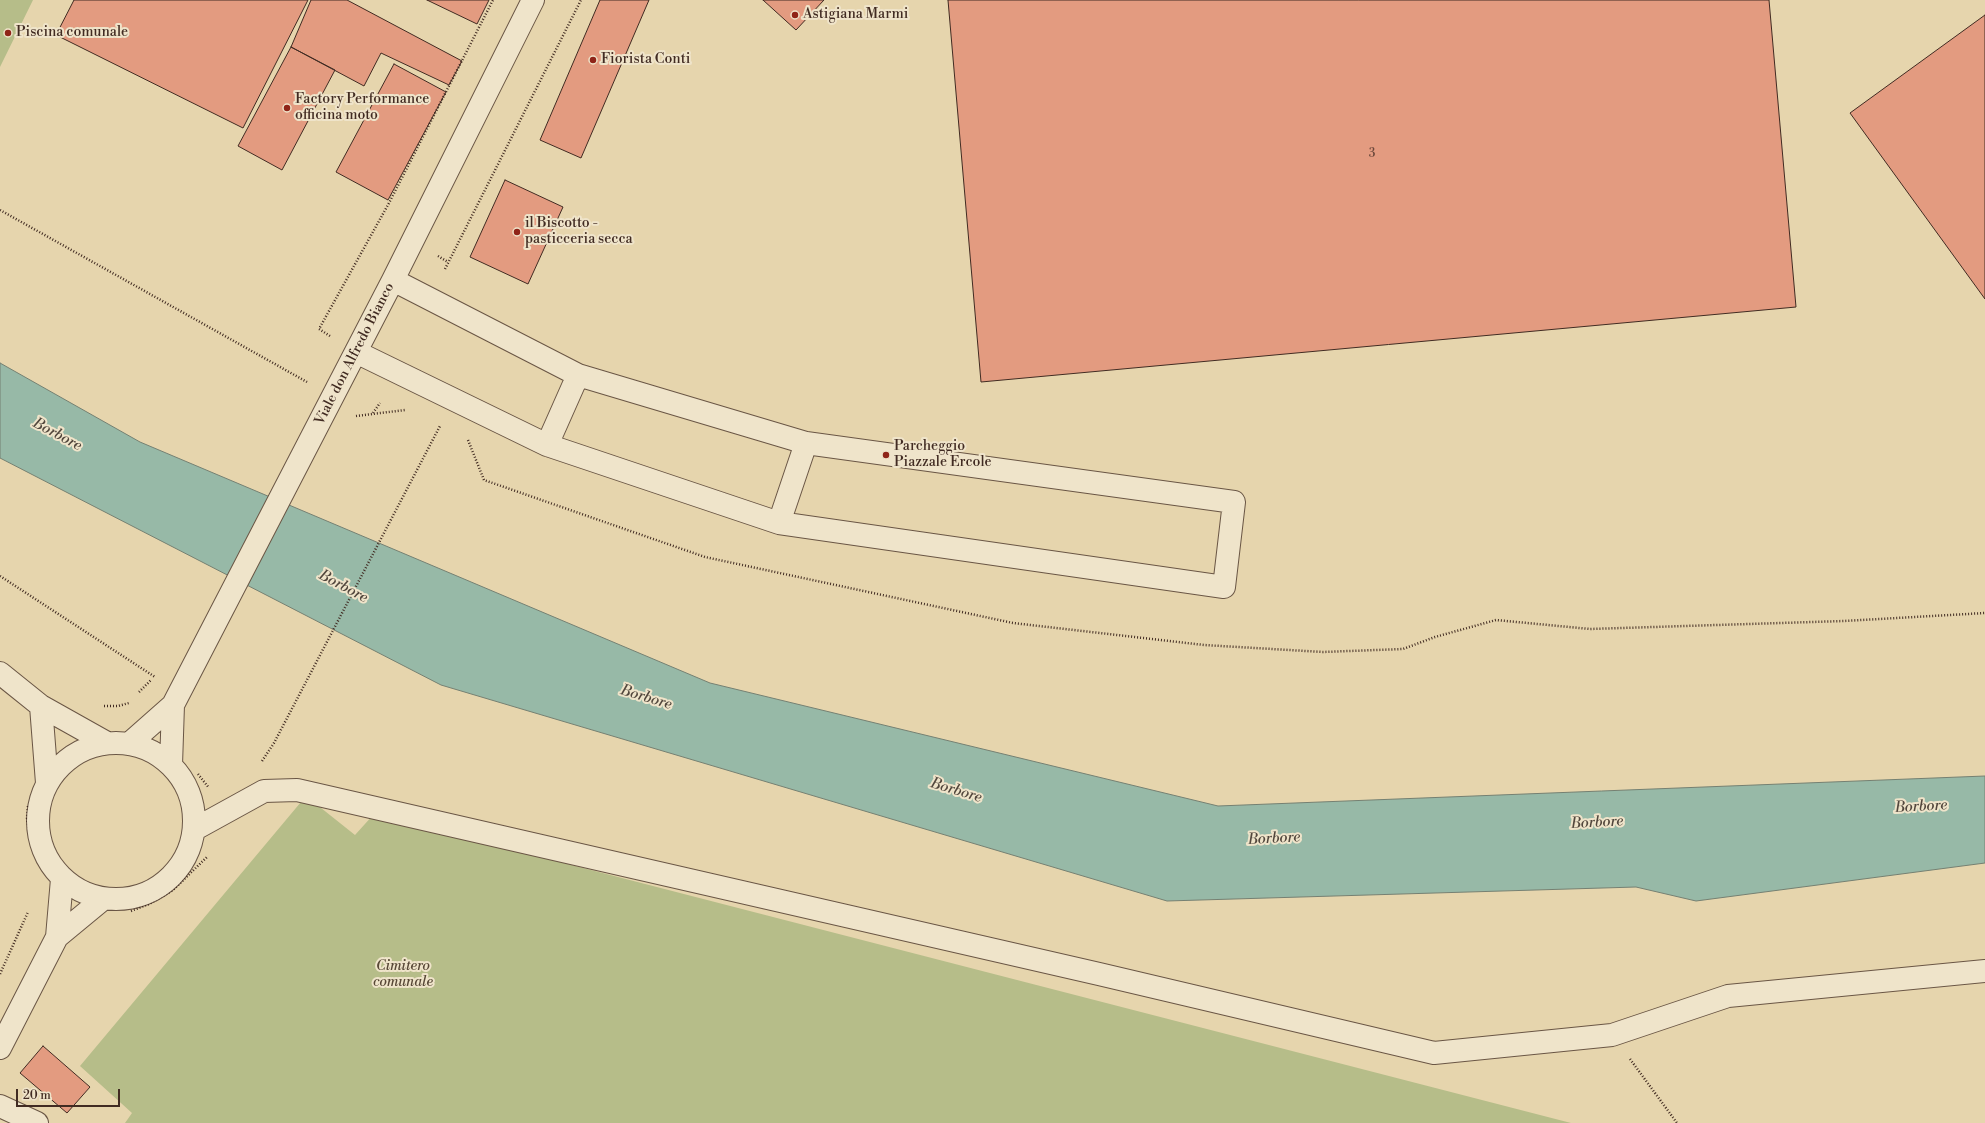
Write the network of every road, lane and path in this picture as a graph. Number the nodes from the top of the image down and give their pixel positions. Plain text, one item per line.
1 (493, 0) edge
2 (533, 0) edge
3 (581, 0) edge
4 (0, 210) edge
5 (445, 269) dead end
6 (393, 280) junction
7 (330, 336) dead end
8 (356, 352) junction
9 (578, 375) junction
10 (305, 381) dead end
11 (380, 403) dead end
12 (411, 409) dead end
13 (373, 414) junction
14 (351, 417) dead end
15 (806, 443) junction
16 (547, 445) junction
17 (425, 455) dead end
18 (779, 523) junction
19 (0, 576) edge
20 (158, 671) dead end
21 (0, 673) edge
22 (154, 676) junction
23 (135, 697) dead end
24 (176, 698) junction
25 (130, 702) dead end
26 (41, 706) junction
27 (98, 706) dead end
28 (106, 743) junction
29 (130, 743) junction
30 (274, 743) dead end
31 (171, 765) junction
32 (47, 783) junction
33 (29, 803) dead end
34 (195, 829) junction
35 (209, 854) dead end
36 (41, 862) dead end
37 (62, 879) junction
38 (103, 899) junction
39 (31, 906) dead end
40 (124, 913) dead end
41 (57, 937) junction
42 (1985, 971) edge
43 (0, 974) edge
44 (1612, 1035) junction
45 (0, 1048) edge
46 (0, 1106) edge
47 (37, 1123) edge
48 (1677, 1123) edge

1 - 7 path
2 - 6 street, Viale don Alfredo Bianco
3 - 5 path
4 - 10 path
6 - 8 street, Viale don Alfredo Bianco
6 - 9 street
8 - 16 street
8 - 24 street, Viale don Alfredo Bianco
9 - 15 street
9 - 16 street
11 - 13 path
12 - 13 path
13 - 14 path
15 - 18 street
15 - 18 street
16 - 18 street
17 - 30 path
19 - 22 path
20 - 22 path
21 - 26 street
22 - 23 path
22 - 24 path
24 - 29 street, Viale don Alfredo Bianco
24 - 31 street, Viale don Alfredo Bianco
25 - 27 path
26 - 28 street
26 - 32 street
28 - 29 street
28 - 32 street
29 - 31 street
31 - 34 street
32 - 37 street
33 - 36 path
34 - 38 street
34 - 44 street
35 - 40 path
37 - 38 street
37 - 41 street
38 - 41 street
39 - 43 path
41 - 45 street
42 - 44 street
44 - 48 path
46 - 47 street

